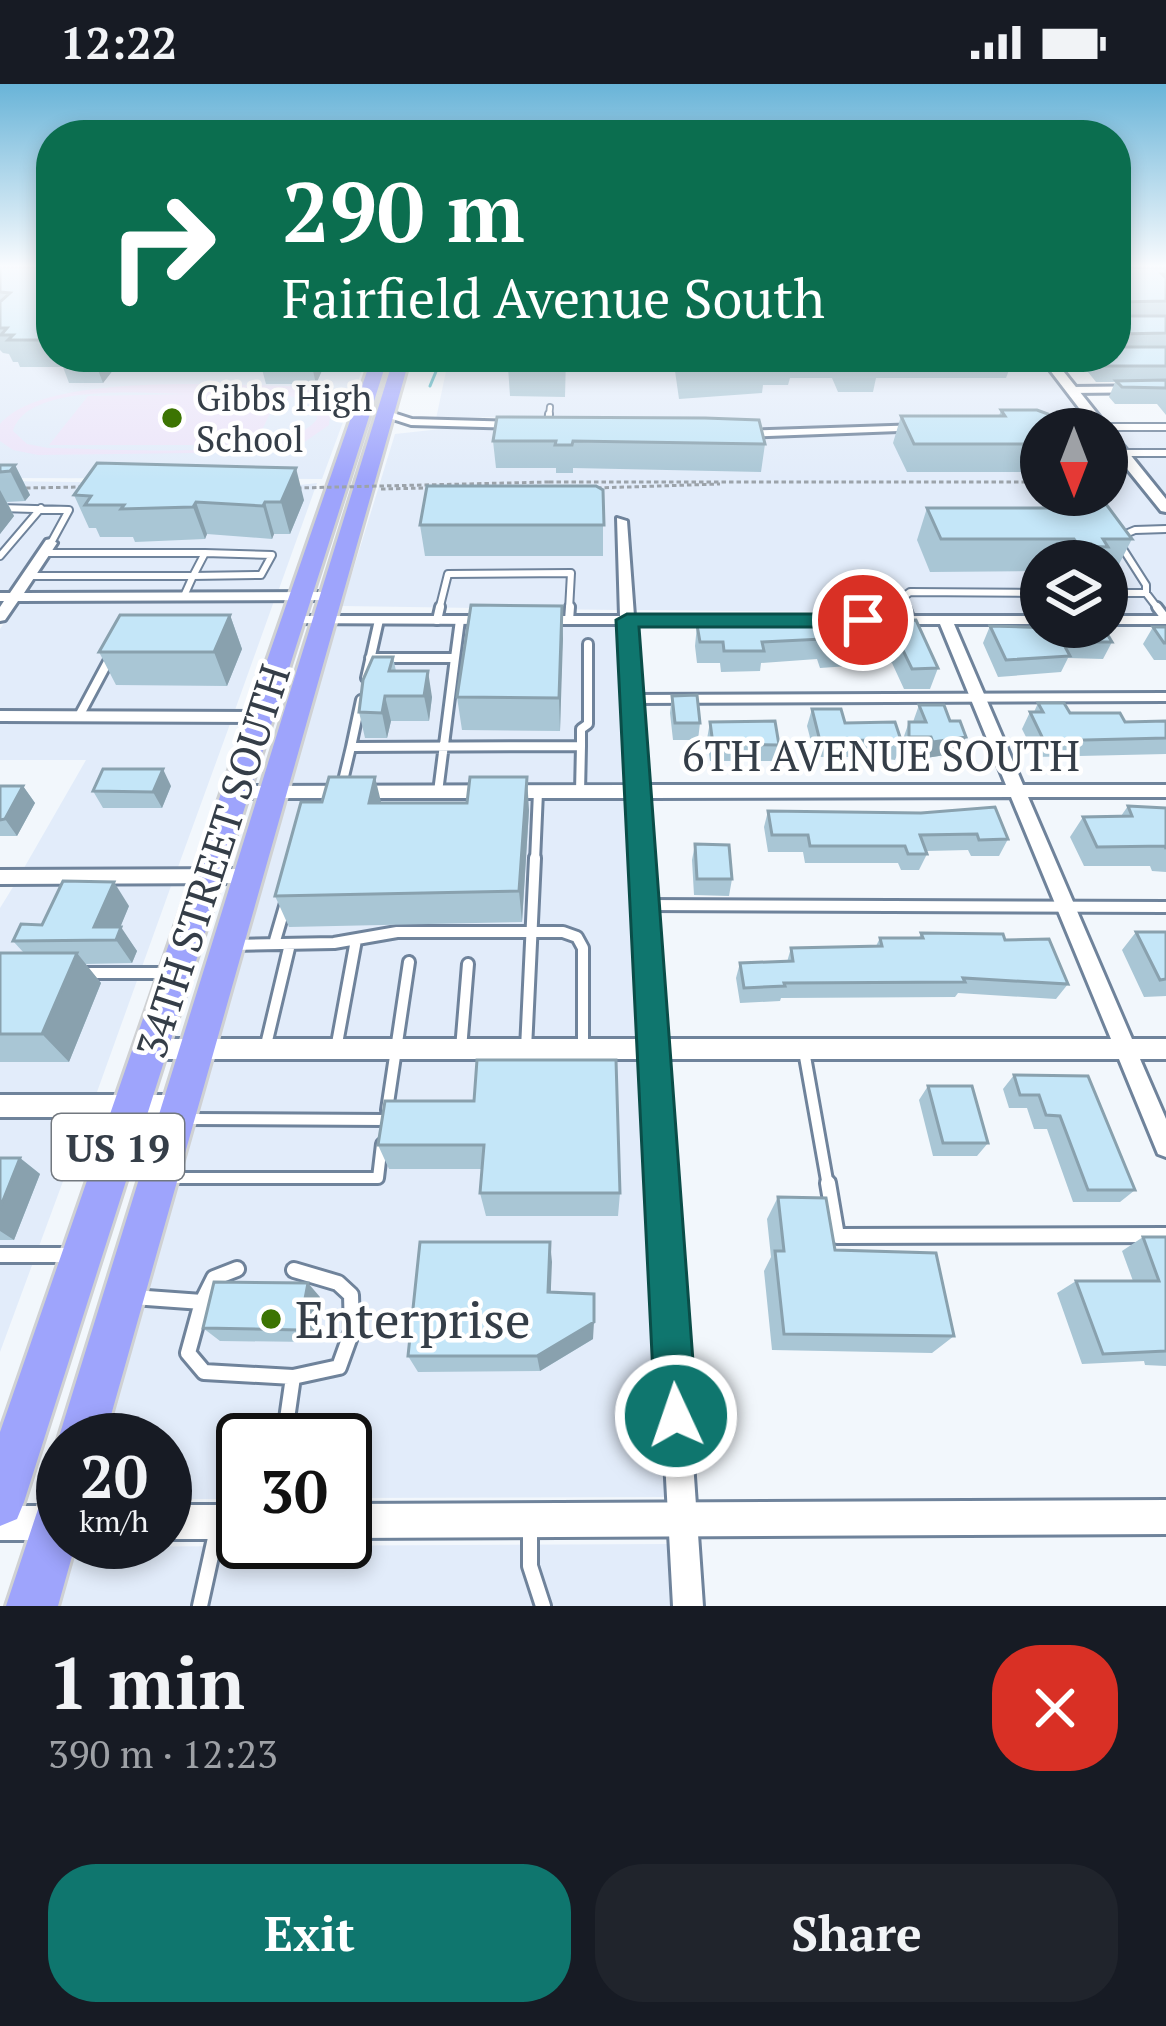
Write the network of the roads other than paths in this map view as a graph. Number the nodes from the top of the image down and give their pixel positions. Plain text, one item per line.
1 (375, 372) edge
2 (397, 372) edge
3 (1058, 372) edge
4 (1071, 389) junction
5 (1166, 389) edge
6 (362, 407) junction
7 (550, 407) dead end
8 (1085, 408) edge
9 (381, 422) junction
10 (478, 422) junction
11 (944, 426) edge
12 (555, 427) joint
13 (1166, 427) edge
14 (1128, 431) edge
15 (724, 434) edge
16 (1128, 453) edge
17 (1166, 453) edge
18 (1128, 462) edge
19 (0, 508) edge
20 (41, 508) junction
21 (1166, 508) edge
22 (621, 521) dead end
23 (1166, 529) edge
24 (47, 548) junction
25 (205, 553) junction
26 (0, 556) edge
27 (28, 576) junction
28 (193, 576) junction
29 (1020, 593) edge
30 (1128, 593) edge
31 (1146, 593) junction
32 (184, 596) junction
33 (7, 597) edge
34 (310, 608) junction
35 (0, 617) edge
36 (379, 620) junction
37 (436, 620) junction
38 (460, 620) junction
39 (504, 620) edge
40 (525, 620) edge
41 (569, 620) junction
42 (627, 620) junction
43 (910, 620) junction
44 (945, 620) junction
45 (1020, 620) edge
46 (1128, 620) edge
47 (1166, 620) edge
48 (118, 644) edge
49 (588, 644) dead end
50 (370, 658) junction
51 (455, 658) junction
52 (977, 696) junction
53 (1166, 697) edge
54 (632, 699) junction
55 (0, 716) edge
56 (79, 716) junction
57 (262, 717) junction
58 (581, 746) junction
59 (351, 747) junction
60 (444, 747) junction
61 (1017, 791) junction
62 (1166, 791) edge
63 (254, 792) junction
64 (438, 792) junction
65 (538, 792) junction
66 (580, 792) junction
67 (638, 792) junction
68 (326, 798) junction
69 (248, 876) junction
70 (0, 877) edge
71 (208, 877) junction
72 (290, 885) edge
73 (645, 905) junction
74 (1066, 907) junction
75 (1166, 907) edge
76 (532, 932) junction
77 (356, 940) junction
78 (274, 944) junction
79 (290, 944) junction
80 (227, 945) junction
81 (409, 962) dead end
82 (468, 964) dead end
83 (62, 973) edge
84 (176, 973) junction
85 (150, 1049) junction
86 (196, 1049) junction
87 (265, 1049) junction
88 (336, 1049) junction
89 (396, 1049) junction
90 (461, 1049) junction
91 (526, 1049) junction
92 (583, 1049) junction
93 (654, 1049) junction
94 (803, 1049) junction
95 (1125, 1049) junction
96 (1166, 1049) edge
97 (0, 1106) edge
98 (132, 1106) junction
99 (177, 1113) junction
100 (386, 1120) junction
101 (1166, 1146) edge
102 (159, 1178) junction
103 (1166, 1234) edge
104 (0, 1255) edge
105 (82, 1256) junction
106 (237, 1269) dead end
107 (294, 1270) dead end
108 (122, 1298) junction
109 (202, 1302) junction
110 (293, 1377) junction
111 (89, 1413) edge
112 (288, 1413) edge
113 (0, 1502) edge
114 (1166, 1517) edge
115 (36, 1519) edge
116 (683, 1520) junction
117 (372, 1521) edge
118 (530, 1521) junction
119 (0, 1523) edge
120 (216, 1563) edge
121 (44, 1569) edge
122 (32, 1606) edge
123 (200, 1606) edge
124 (543, 1606) edge
125 (688, 1606) edge

1 - 6 highway, 34TH STREET SOUTH / US 19
2 - 9 highway, 34TH STREET SOUTH / US 19
3 - 4 street
4 - 5 street
4 - 8 street
6 - 9 highway
6 - 34 highway, 34TH STREET SOUTH / US 19
7 - 12 lane
9 - 10 street
9 - 10 street
9 - 34 highway, 34TH STREET SOUTH / US 19
10 - 12 street
11 - 15 street
13 - 14 lane
16 - 17 lane
18 - 21 street
19 - 20 lane
20 - 24 lane
20 - 26 lane
22 - 42 street
23 - 31 lane
24 - 25 lane
24 - 27 street
25 - 28 lane
25 - 28 lane
27 - 28 lane
27 - 33 street
28 - 32 lane
29 - 43 lane
30 - 31 lane
31 - 47 lane
32 - 33 street
32 - 34 street
33 - 35 street
34 - 36 street
34 - 57 highway, 34TH STREET SOUTH / US 19
34 - 63 highway, 34TH STREET SOUTH / US 19
36 - 37 street
36 - 50 lane
37 - 38 street
37 - 41 lane
38 - 39 street
38 - 51 lane
40 - 41 street
41 - 42 street
42 - 43 street
42 - 54 street
43 - 44 street
44 - 45 street
44 - 52 street
46 - 47 street
48 - 56 lane
49 - 58 lane
50 - 51 lane
50 - 59 lane
51 - 60 lane
52 - 53 lane
52 - 54 lane
52 - 61 street
54 - 67 street
55 - 56 street
56 - 57 street
57 - 63 highway, 34TH STREET SOUTH / US 19
58 - 60 lane
58 - 66 lane
59 - 60 lane
59 - 68 lane
60 - 64 lane
61 - 62 street, 6TH AVENUE SOUTH
61 - 67 street, 6TH AVENUE SOUTH
61 - 74 street
63 - 68 street, 6TH AVENUE SOUTH
63 - 69 highway, 34TH STREET SOUTH / US 19
63 - 71 highway, 34TH STREET SOUTH / US 19
64 - 65 street, 6TH AVENUE SOUTH
64 - 68 street, 6TH AVENUE SOUTH
65 - 66 street, 6TH AVENUE SOUTH
65 - 76 lane
66 - 67 street, 6TH AVENUE SOUTH
67 - 73 street
69 - 71 street
69 - 80 highway, 34TH STREET SOUTH / US 19
70 - 71 street
71 - 84 highway, 34TH STREET SOUTH / US 19
72 - 78 lane
73 - 74 lane
73 - 93 street
74 - 75 lane
74 - 95 street
76 - 77 lane
76 - 91 lane
76 - 92 lane
77 - 79 lane
77 - 88 lane
78 - 79 lane
78 - 80 lane
79 - 87 lane
80 - 86 highway, 34TH STREET SOUTH / US 19
81 - 89 lane
82 - 90 lane
83 - 84 lane
84 - 85 highway, 34TH STREET SOUTH / US 19
85 - 86 street
85 - 98 highway, 34TH STREET SOUTH / US 19
86 - 87 street
86 - 99 highway, 34TH STREET SOUTH / US 19
87 - 88 street
88 - 89 street
89 - 90 street
89 - 100 lane
90 - 91 street
91 - 92 street
92 - 93 street
93 - 94 street
93 - 116 street
94 - 95 street
94 - 103 lane
95 - 96 street
95 - 101 street
97 - 98 street
98 - 99 street
98 - 105 highway, 34TH STREET SOUTH / US 19
99 - 100 lane
99 - 102 highway, 34TH STREET SOUTH / US 19
100 - 102 lane
102 - 108 highway, 34TH STREET SOUTH / US 19
104 - 105 lane
105 - 113 highway, 34TH STREET SOUTH / US 19
106 - 109 lane
107 - 110 lane
108 - 109 lane
108 - 111 highway, 34TH STREET SOUTH / US 19
109 - 110 lane
110 - 112 lane
114 - 116 street
115 - 119 street
116 - 118 street
116 - 125 street
117 - 118 street
118 - 124 lane
120 - 123 lane
121 - 122 highway

